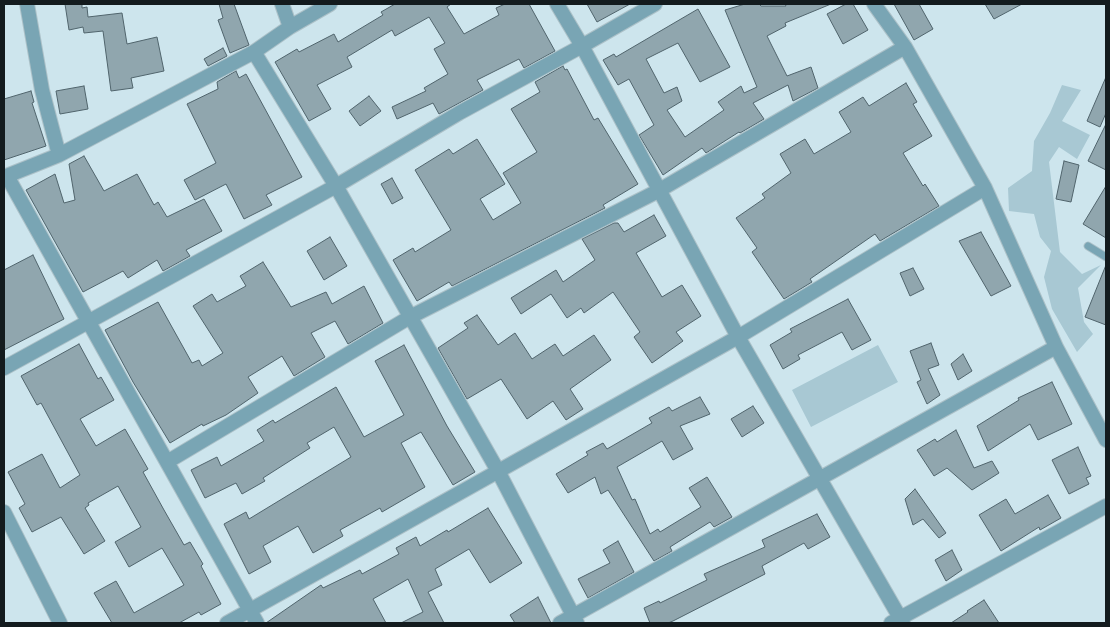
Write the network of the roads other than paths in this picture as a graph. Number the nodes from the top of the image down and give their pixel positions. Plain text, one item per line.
1 (27, 4) edge
2 (282, 4) edge
3 (330, 4) edge
4 (557, 4) edge
5 (654, 4) edge
6 (874, 4) edge
7 (290, 27) junction
8 (582, 46) junction
9 (905, 47) junction
10 (254, 52) junction
11 (59, 155) junction
12 (5, 177) edge
13 (336, 186) junction
14 (986, 188) junction
15 (658, 191) junction
16 (1088, 246) dead end
17 (1106, 257) edge
18 (410, 317) junction
19 (88, 320) junction
20 (738, 337) junction
21 (1056, 347) junction
22 (4, 368) edge
23 (1093, 414) junction
24 (1106, 423) edge
25 (1106, 440) edge
26 (167, 462) junction
27 (498, 471) junction
28 (819, 478) junction
29 (1106, 506) edge
30 (4, 512) edge
31 (249, 609) junction
32 (575, 620) edge
33 (898, 622) edge
34 (60, 623) edge
35 (227, 623) edge
36 (257, 623) edge
37 (560, 623) edge

1 - 11 street
2 - 7 street
3 - 7 street
4 - 8 street
5 - 8 street
6 - 9 street
7 - 10 street
8 - 13 street
8 - 15 street
9 - 14 street
9 - 15 street
10 - 11 street
10 - 13 street
11 - 12 street
12 - 19 street
13 - 18 street
13 - 19 street
14 - 20 street
14 - 21 street
15 - 18 street
15 - 20 street
16 - 17 lane
18 - 26 street
18 - 27 street
19 - 22 street
19 - 26 street
20 - 27 street
20 - 28 street
21 - 23 street
21 - 28 street
23 - 24 street
23 - 25 street
26 - 31 street
27 - 31 street
27 - 32 street
28 - 32 street
28 - 33 street
29 - 33 street
30 - 34 street
31 - 35 street
31 - 36 street
32 - 37 street

